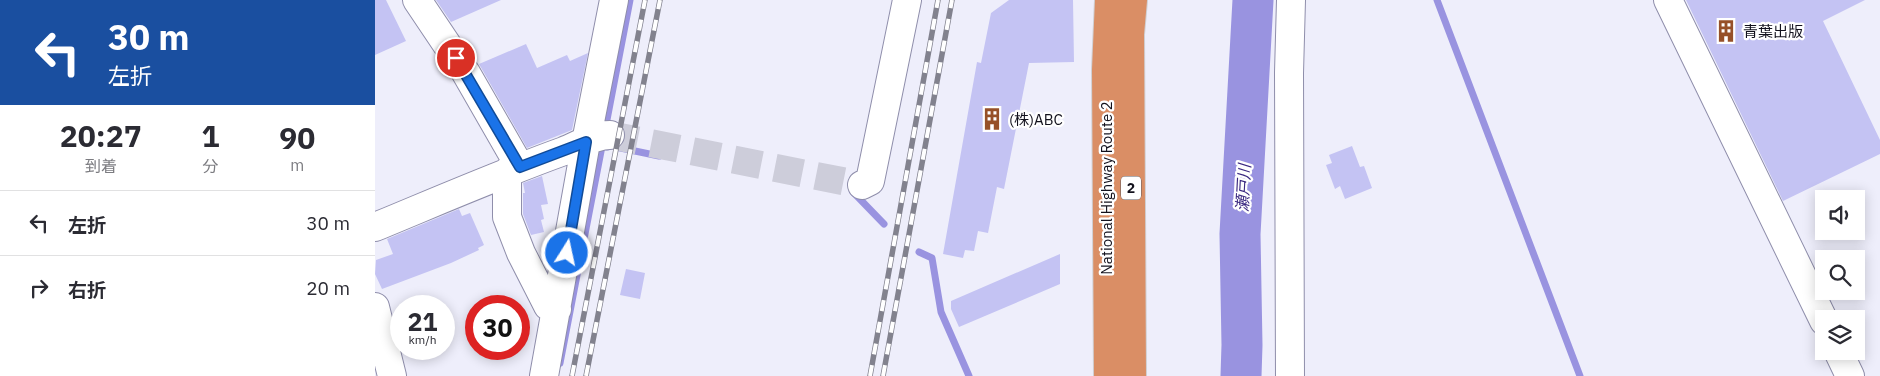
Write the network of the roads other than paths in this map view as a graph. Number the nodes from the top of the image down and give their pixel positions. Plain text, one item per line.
1 (417, 0) edge
2 (614, 0) edge
3 (907, 0) edge
4 (1109, 0) edge
5 (1133, 0) edge
6 (1291, 0) edge
7 (1668, 0) edge
8 (599, 137) junction
9 (513, 169) junction
10 (862, 185) dead end
11 (375, 227) edge
12 (375, 307) edge
13 (557, 309) junction
14 (1819, 310) edge
15 (1842, 360) edge
16 (392, 376) edge
17 (544, 376) edge
18 (1107, 376) edge
19 (1132, 376) edge
20 (1290, 376) edge
21 (1850, 376) edge

1 - 9 street
2 - 8 street
3 - 10 street
4 - 18 highway, National Highway Route 2 / 2
5 - 19 highway, National Highway Route 2 / 2
6 - 20 street
7 - 14 street
8 - 9 street
8 - 13 street
9 - 11 street
9 - 13 street
12 - 16 street
13 - 17 street
15 - 21 street

